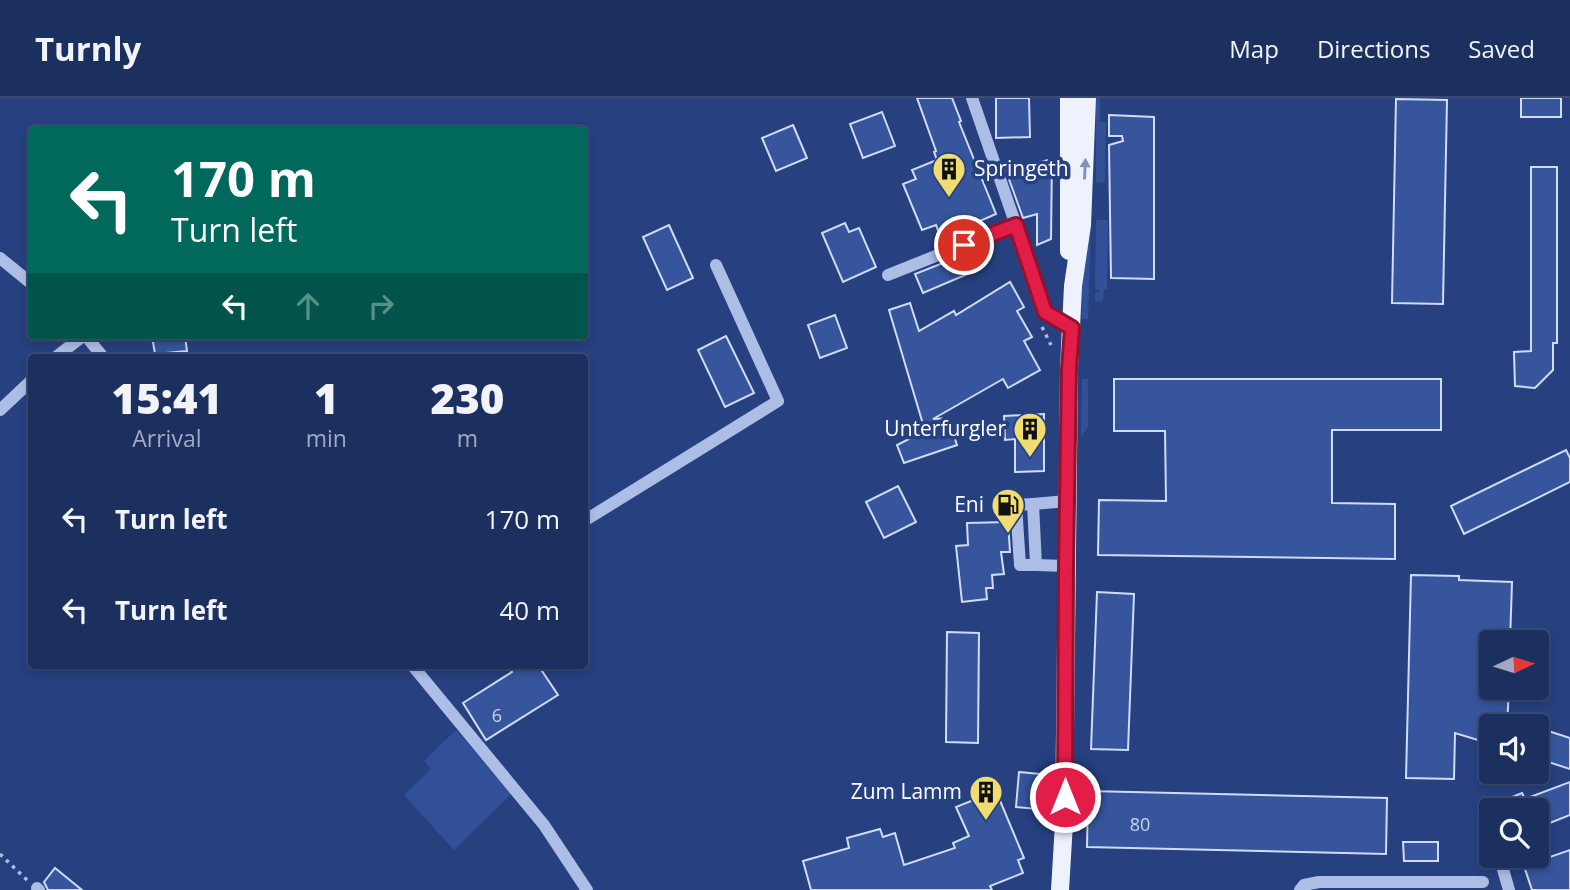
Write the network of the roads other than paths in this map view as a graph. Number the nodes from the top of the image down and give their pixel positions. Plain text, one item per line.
1 (972, 98) edge
2 (1069, 98) edge
3 (1087, 98) edge
4 (1016, 225) junction
5 (0, 258) edge
6 (716, 265) dead end
7 (888, 275) dead end
8 (28, 281) edge
9 (1073, 286) junction
10 (1072, 328) junction
11 (79, 340) edge
12 (88, 340) edge
13 (60, 354) edge
14 (100, 354) edge
15 (28, 384) edge
16 (0, 410) edge
17 (1067, 501) junction
18 (588, 519) edge
19 (1066, 565) junction
20 (415, 669) edge
21 (1503, 868) edge
22 (1483, 882) dead end
23 (587, 890) edge
24 (1059, 890) edge
25 (1300, 890) edge
26 (1509, 890) edge

1 - 4 street
2 - 9 main road
9 -> 3 main road
4 - 7 street
4 - 10 street
5 - 8 street
6 - 18 street
9 - 10 main road
10 - 17 main road
11 - 13 street
12 - 14 street
15 - 16 street
17 - 19 main road
17 - 19 street
19 - 24 main road
20 - 23 street
21 - 26 street
22 - 25 street

